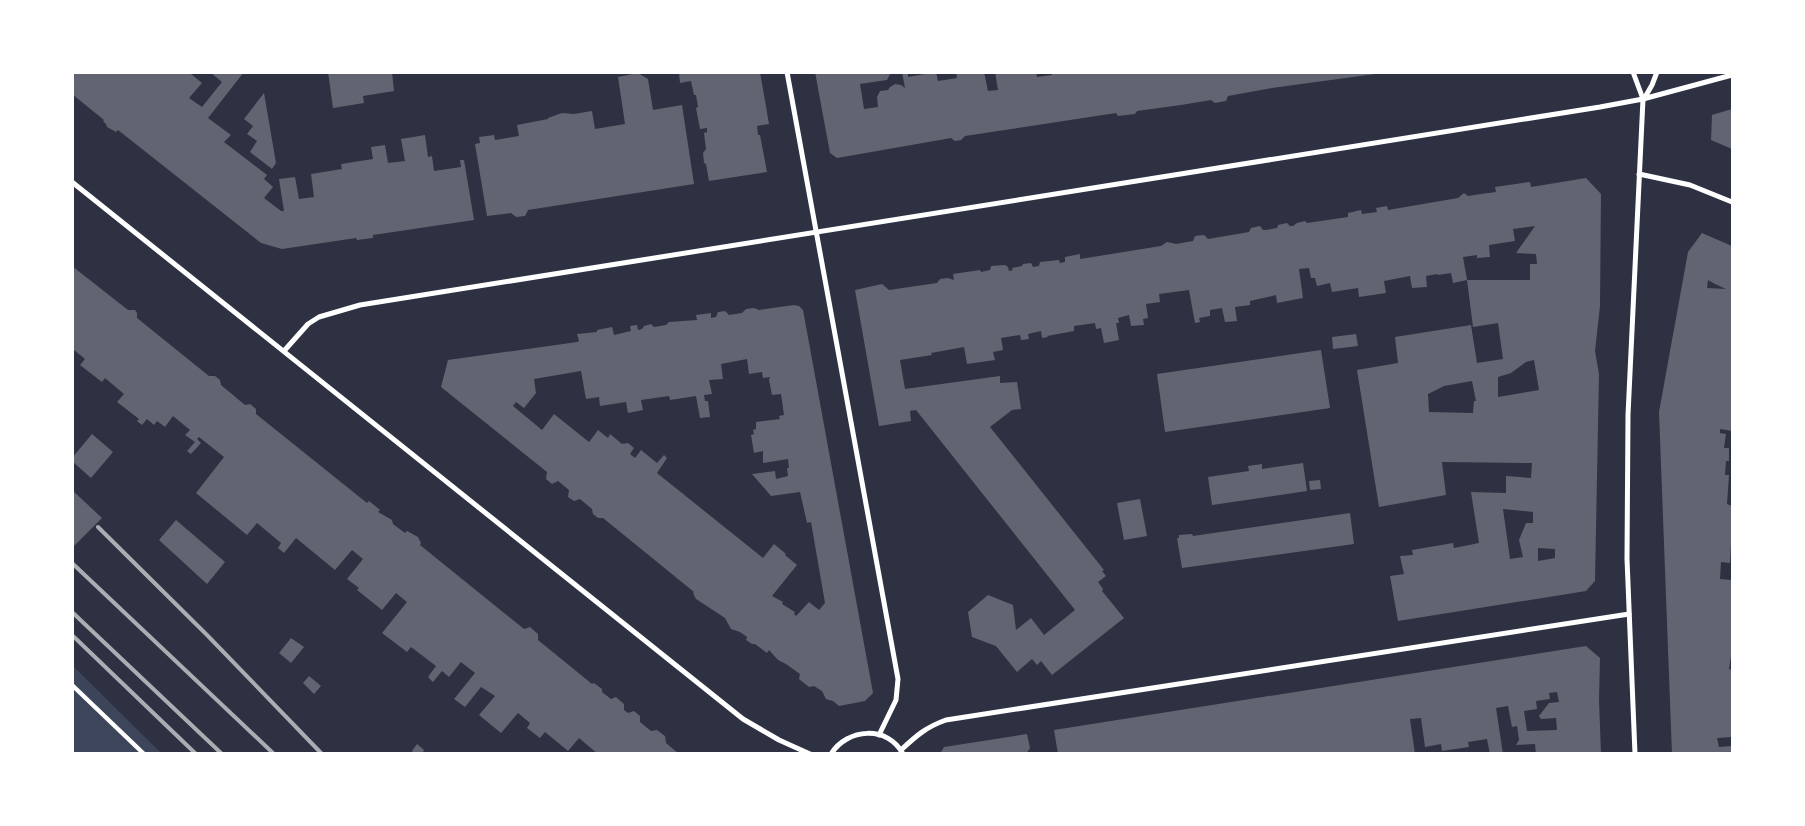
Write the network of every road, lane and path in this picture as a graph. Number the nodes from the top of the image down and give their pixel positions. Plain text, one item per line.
1 (787, 72) edge
2 (1633, 72) edge
3 (1657, 72) edge
4 (1732, 75) edge
5 (1644, 100) junction
6 (1639, 174) junction
7 (72, 182) edge
8 (1732, 202) edge
9 (816, 233) junction
10 (284, 351) junction
11 (1629, 614) junction
12 (72, 685) edge
13 (879, 734) junction
14 (902, 752) edge
15 (144, 754) edge
16 (810, 754) edge
17 (831, 754) edge
18 (1635, 754) edge

1 - 9 street
2 - 5 street
3 - 5 street
4 - 5 street
5 - 6 street
5 - 9 street
6 - 8 street
6 - 11 street
7 - 10 street
9 - 10 street
9 - 13 street
10 - 16 street
11 - 14 street
11 - 18 street
12 - 15 street
13 - 14 street
13 - 17 street

